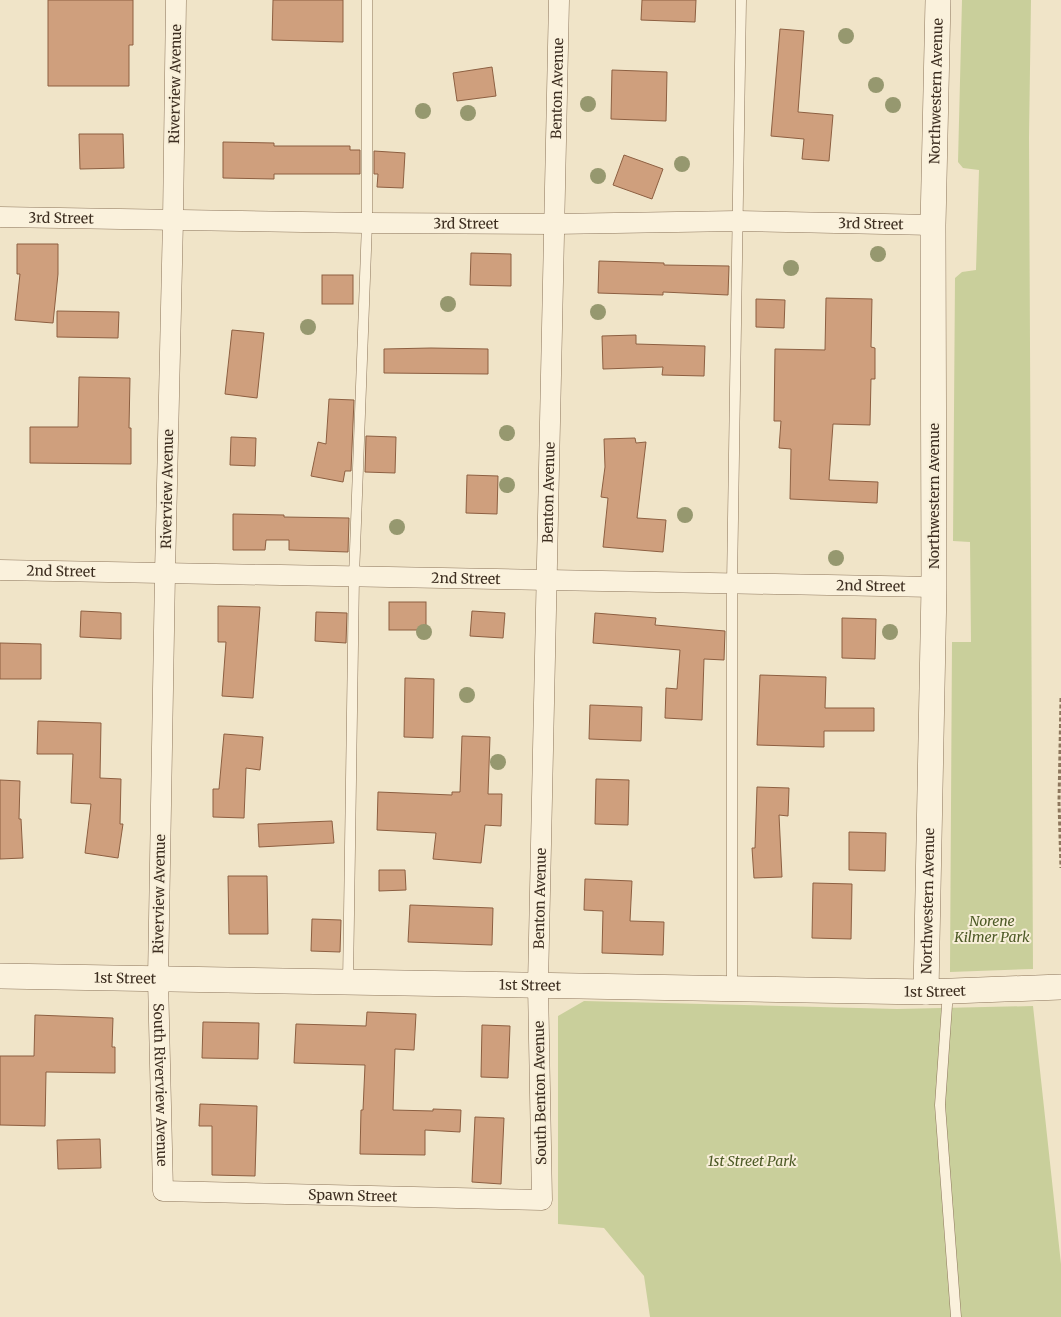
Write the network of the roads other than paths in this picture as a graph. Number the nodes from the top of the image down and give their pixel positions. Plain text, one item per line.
1 (176, 0) edge
2 (367, 0) edge
3 (559, 0) edge
4 (741, 0) edge
5 (938, 0) edge
6 (0, 217) edge
7 (173, 220) junction
8 (738, 221) junction
9 (367, 223) junction
10 (554, 224) junction
11 (933, 225) junction
12 (0, 570) edge
13 (165, 574) junction
14 (354, 577) junction
15 (547, 580) junction
16 (732, 584) junction
17 (934, 587) junction
18 (0, 976) edge
19 (158, 979) junction
20 (348, 982) junction
21 (538, 985) junction
22 (1061, 987) edge
23 (732, 989) junction
24 (937, 991) junction
25 (163, 1191) joint
26 (542, 1200) joint
27 (956, 1317) edge

1 - 7 street, Riverview Avenue
2 - 9 lane
3 - 10 street, Benton Avenue
4 - 8 lane
5 - 11 street, Northwestern Avenue
6 - 7 street, 3rd Street
7 - 9 street, 3rd Street
7 - 13 street, Riverview Avenue
8 - 10 street, 3rd Street
8 - 11 street, 3rd Street
8 - 16 lane
9 - 10 street, 3rd Street
9 - 14 lane
10 - 15 street, Benton Avenue
11 - 17 street, Northwestern Avenue
12 - 13 street, 2nd Street
13 - 14 street, 2nd Street
13 - 19 street, Riverview Avenue
14 - 15 street, 2nd Street
14 - 20 lane
15 - 16 street, 2nd Street
15 - 21 street, Benton Avenue
16 - 17 street, 2nd Street
16 - 23 lane
17 - 24 street, Northwestern Avenue
18 - 19 street, 1st Street
19 - 20 street, 1st Street
19 - 25 street, South Riverview Avenue
20 - 21 street, 1st Street
21 - 23 street, 1st Street
21 - 26 street, South Benton Avenue
22 - 24 street, 1st Street
23 - 24 street, 1st Street
24 - 27 lane
25 - 26 street, Spawn Street

